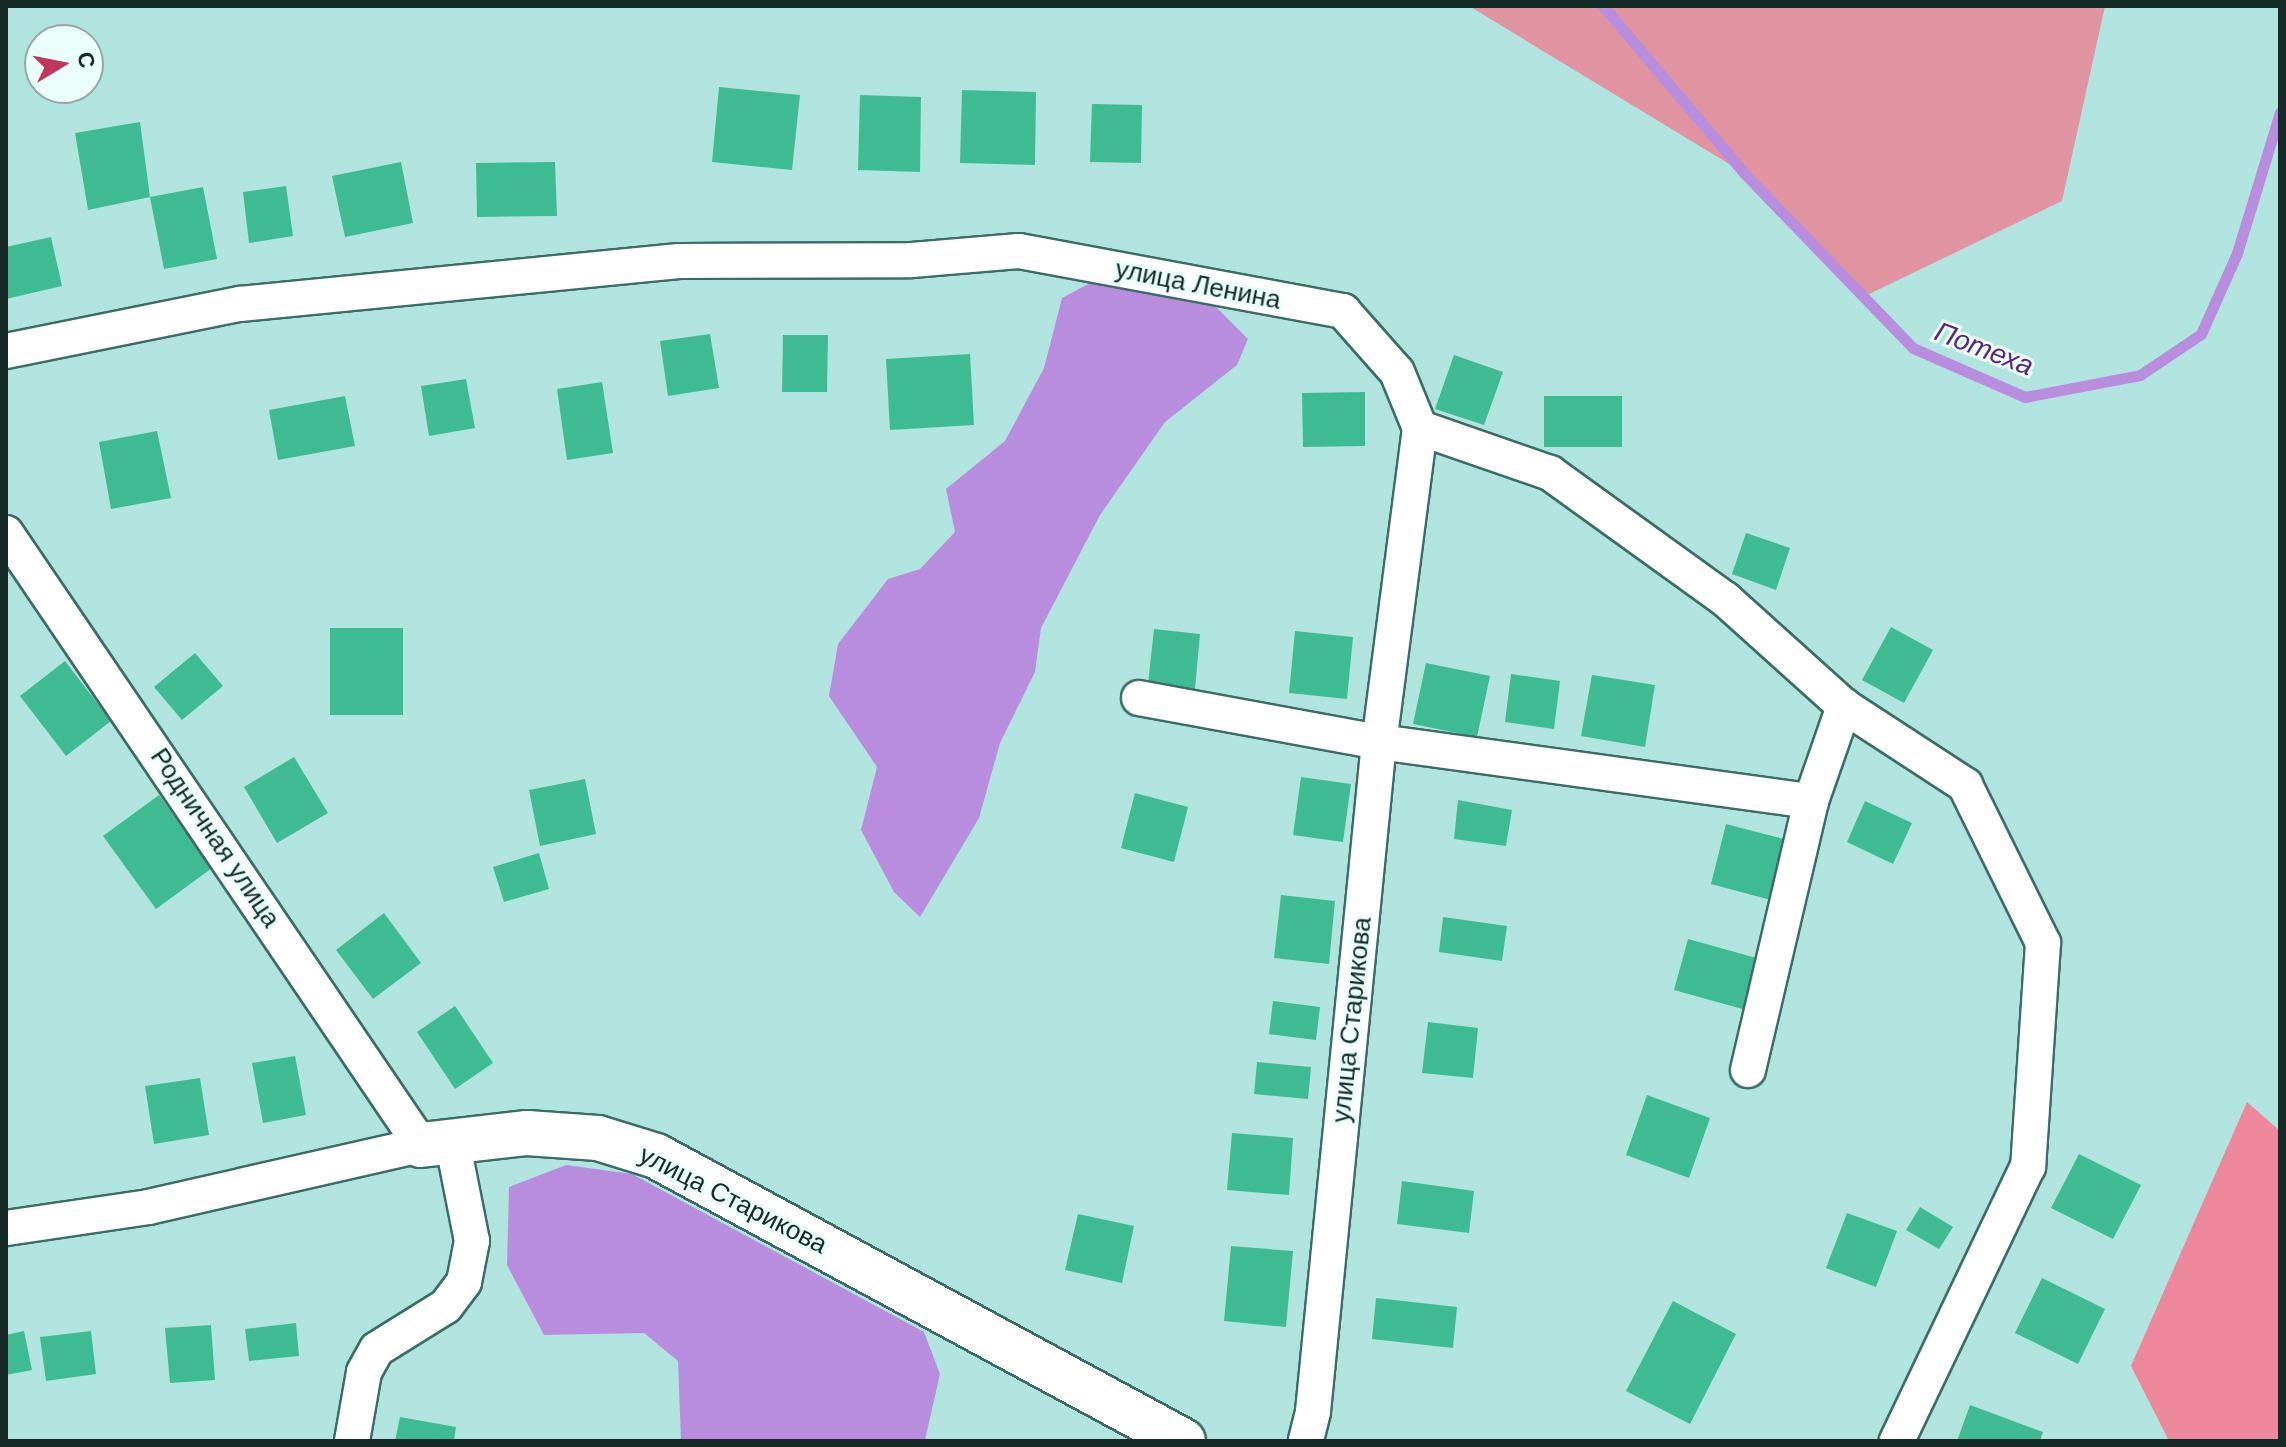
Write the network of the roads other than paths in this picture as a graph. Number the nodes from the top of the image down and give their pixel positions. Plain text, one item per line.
1 (6, 351) edge
2 (1420, 428) junction
3 (6, 533) edge
4 (1139, 698) dead end
5 (1844, 706) junction
6 (1379, 742) junction
7 (1811, 801) junction
8 (1748, 1070) dead end
9 (436, 1143) junction
10 (6, 1228) edge
11 (1314, 1431) edge
12 (352, 1441) edge
13 (1183, 1441) edge
14 (1897, 1441) edge

1 - 2 street, улица Ленина
2 - 5 street
2 - 6 street, улица Старикова
3 - 9 street, Родничная улица
4 - 6 street
5 - 7 street
5 - 14 street
6 - 7 street
6 - 11 street, улица Старикова
7 - 8 street
9 - 10 street, улица Старикова
9 - 12 street
9 - 13 street, улица Старикова

